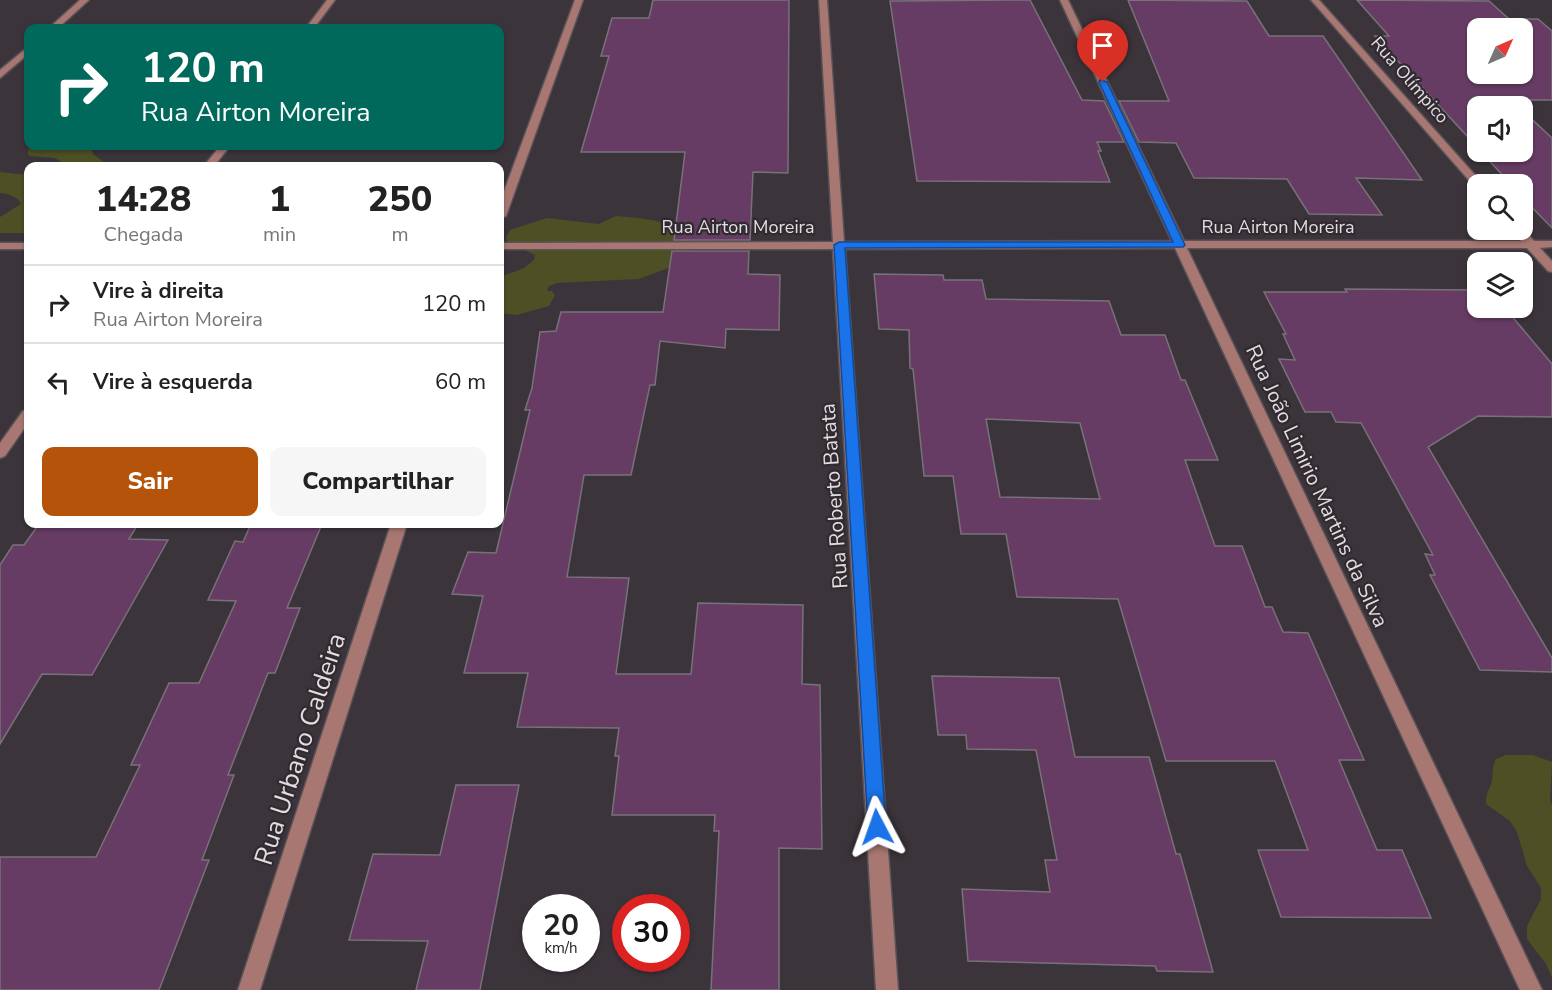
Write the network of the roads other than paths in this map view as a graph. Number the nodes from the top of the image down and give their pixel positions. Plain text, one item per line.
1 (85, 0) edge
2 (331, 0) edge
3 (579, 0) edge
4 (823, 0) edge
5 (1064, 0) edge
6 (1315, 0) edge
7 (58, 24) edge
8 (313, 24) edge
9 (24, 54) edge
10 (0, 75) edge
11 (222, 150) edge
12 (212, 162) edge
13 (1469, 174) edge
14 (504, 205) edge
15 (1527, 240) edge
16 (1531, 244) junction
17 (1552, 244) edge
18 (839, 245) junction
19 (1180, 245) junction
20 (0, 246) edge
21 (24, 246) edge
22 (504, 246) edge
23 (1552, 268) edge
24 (24, 420) edge
25 (0, 453) edge
26 (398, 528) edge
27 (249, 990) edge
28 (887, 990) edge
29 (1531, 990) edge

1 - 7 street
2 - 8 street
3 - 14 street
4 - 18 street, Rua Roberto Batata
5 - 19 street, Rua João Limirio Martins da Silva
6 - 13 street, Rua Olímpico
9 - 10 street
11 - 12 street
15 - 16 street
16 - 17 street, Rua Airton Moreira
16 - 19 street, Rua Airton Moreira
16 - 23 street
18 - 19 street, Rua Airton Moreira
18 - 22 street, Rua Airton Moreira
18 - 28 street, Rua Roberto Batata
19 - 29 street, Rua João Limirio Martins da Silva
20 - 21 street
24 - 25 street
26 - 27 street, Rua Urbano Caldeira

